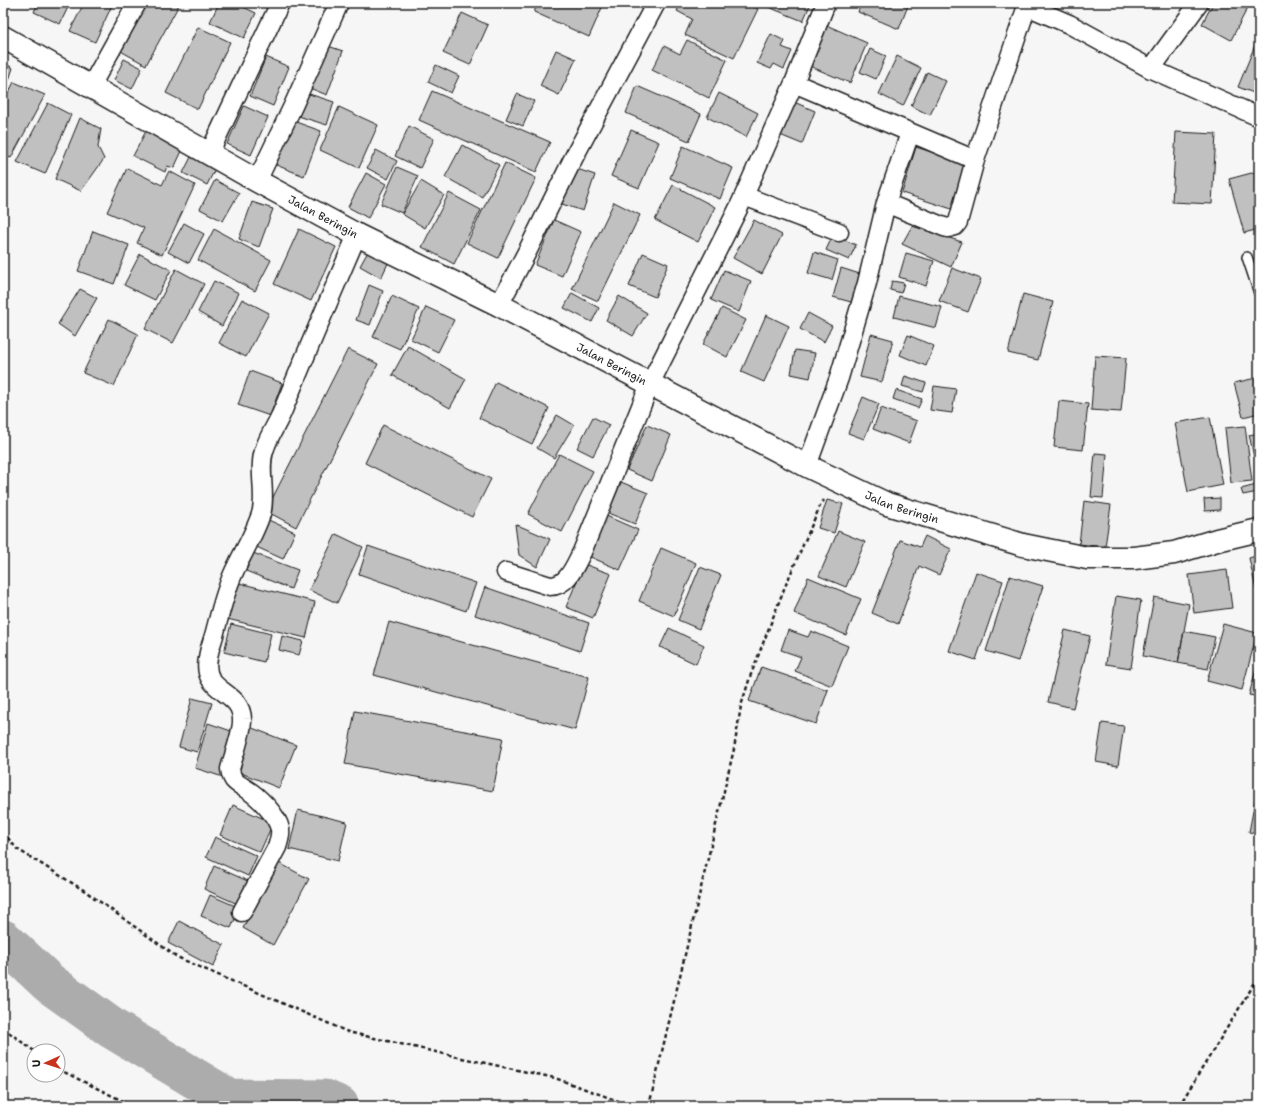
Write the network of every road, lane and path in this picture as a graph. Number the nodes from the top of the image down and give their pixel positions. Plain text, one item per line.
1 (137, 3) edge
2 (280, 3) edge
3 (339, 3) edge
4 (656, 3) edge
5 (826, 3) edge
6 (1199, 3) edge
7 (1027, 4) edge
8 (3, 37) edge
9 (1151, 69) junction
10 (794, 83) junction
11 (91, 86) junction
12 (1259, 117) edge
13 (910, 133) junction
14 (209, 154) junction
15 (975, 160) junction
16 (257, 181) junction
17 (744, 196) junction
18 (886, 203) junction
19 (839, 232) dead end
20 (357, 235) junction
21 (1247, 257) dead end
22 (1259, 293) edge
23 (499, 305) junction
24 (650, 384) junction
25 (807, 466) junction
26 (835, 480) junction
27 (1259, 530) edge
28 (506, 572) dead end
29 (3, 832) edge
30 (242, 912) dead end
31 (1259, 976) edge
32 (3, 1028) edge
33 (26, 1045) edge
34 (66, 1073) edge
35 (133, 1106) edge
36 (632, 1106) edge
37 (649, 1106) edge
38 (1179, 1106) edge

1 - 11 street
2 - 14 street
3 - 16 street
4 - 23 street
5 - 10 street
6 - 9 street
7 - 9 street
7 - 15 street
8 - 11 street, Jalan Beringin
9 - 12 street
10 - 13 street
10 - 17 street
11 - 14 street, Jalan Beringin
13 - 15 street
13 - 18 street
14 - 16 street, Jalan Beringin
15 - 18 street
16 - 20 street, Jalan Beringin
17 - 19 street
17 - 24 street
18 - 25 street
20 - 23 street, Jalan Beringin
20 - 30 street
21 - 22 lane
23 - 24 street, Jalan Beringin
24 - 25 street, Jalan Beringin
24 - 28 street
25 - 26 street, Jalan Beringin
26 - 27 street, Jalan Beringin
26 - 37 path
29 - 36 path
31 - 38 path
32 - 33 path
34 - 35 path

